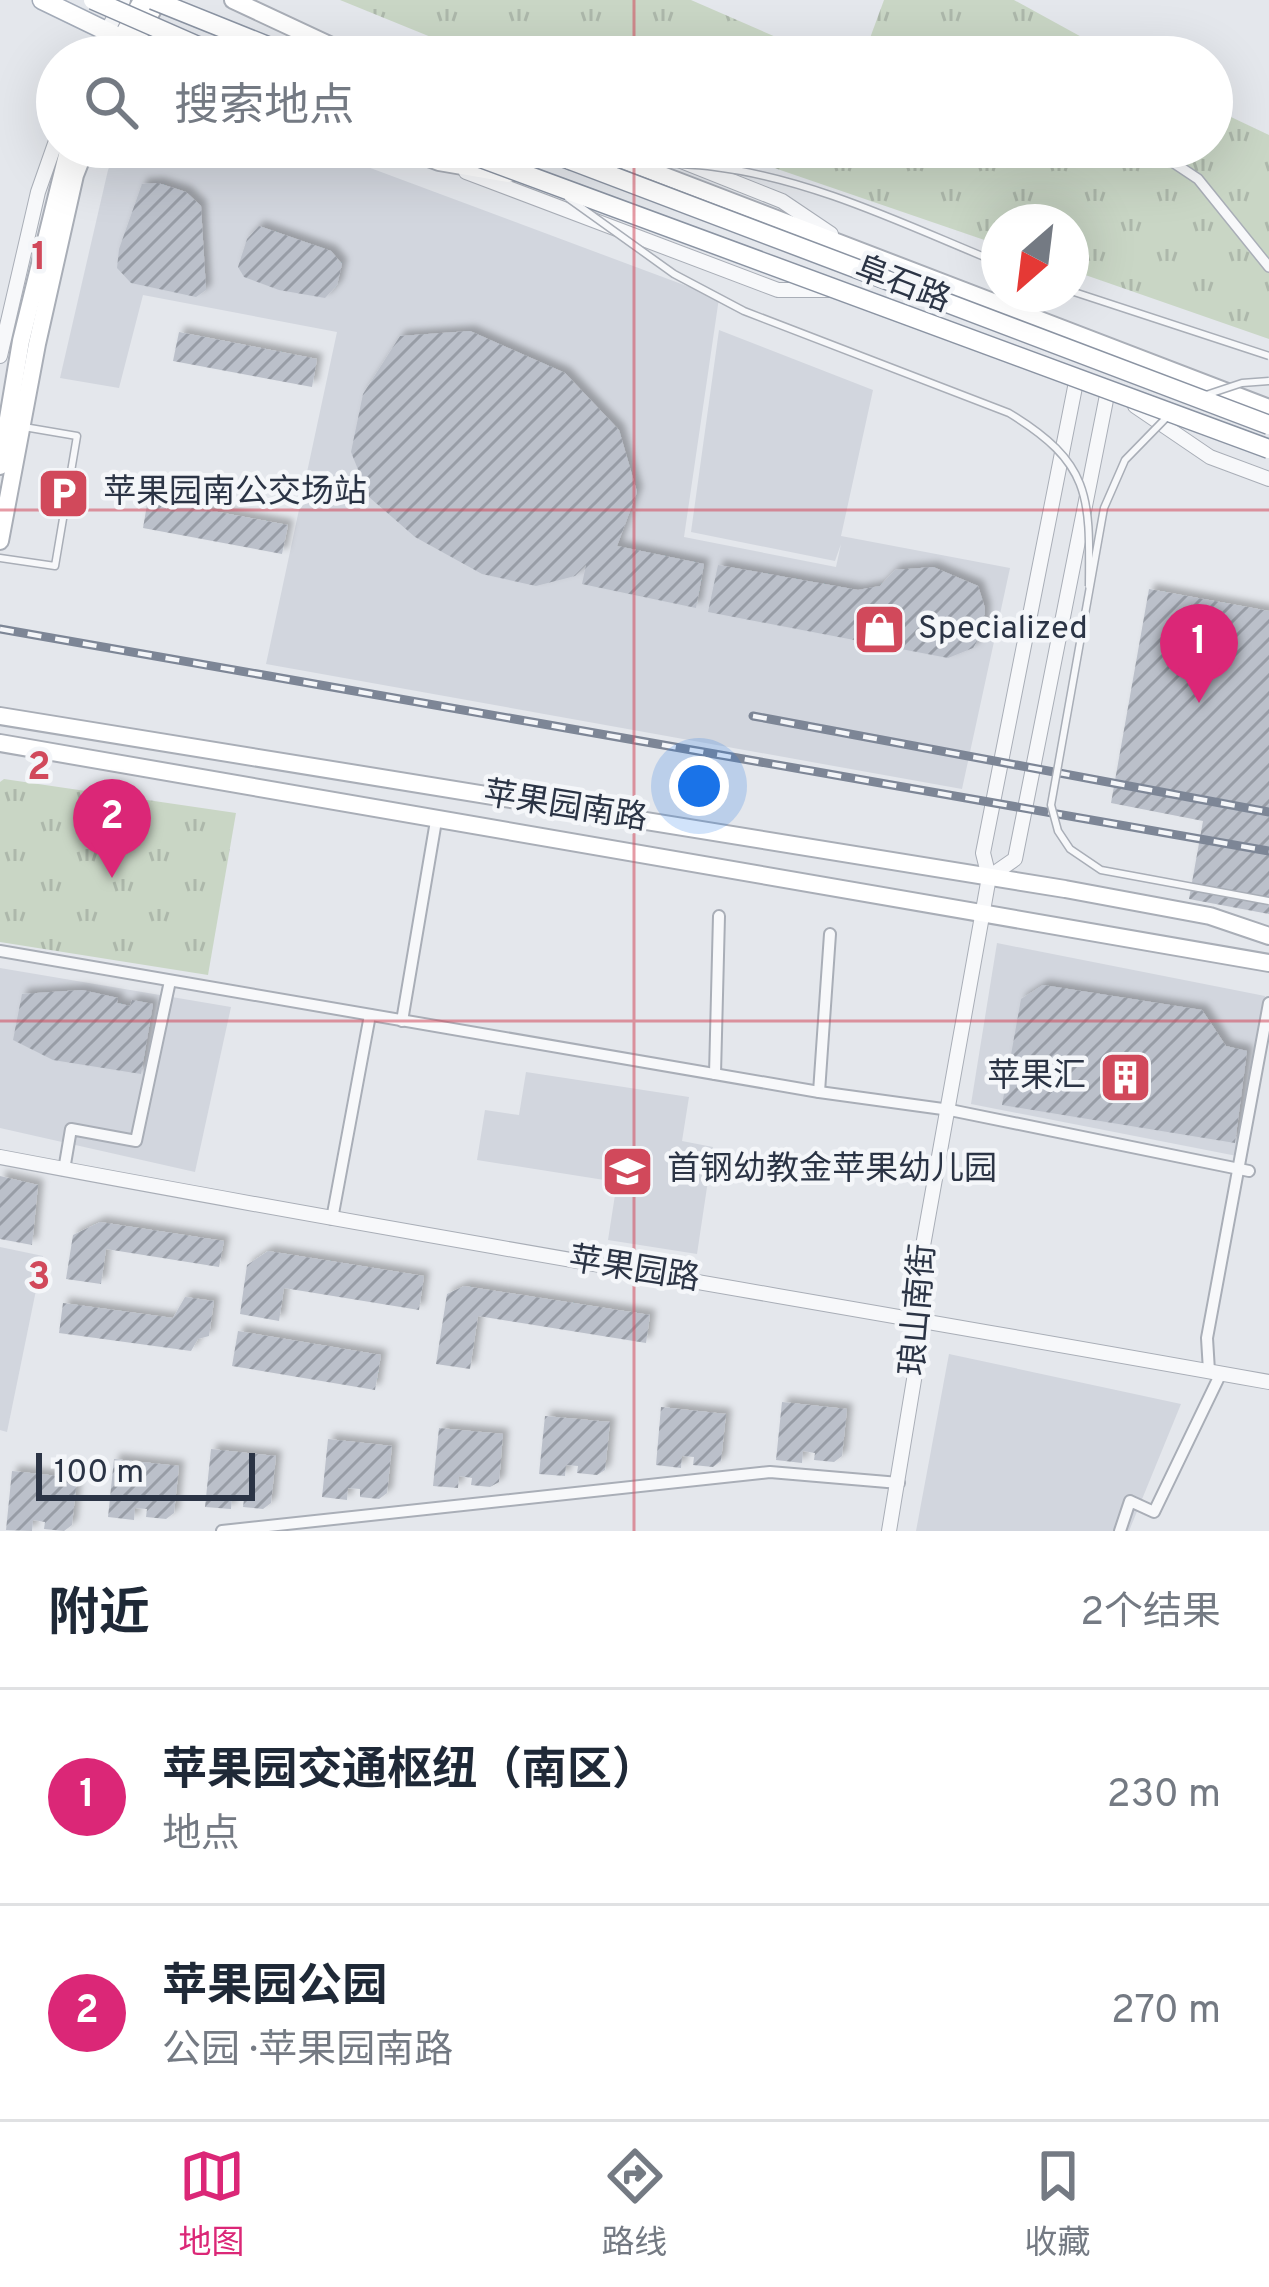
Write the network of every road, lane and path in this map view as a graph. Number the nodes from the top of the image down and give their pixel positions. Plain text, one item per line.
1 (42, 0) edge
2 (93, 0) edge
3 (124, 0) edge
4 (142, 0) edge
5 (155, 0) edge
6 (232, 0) edge
7 (111, 36) edge
8 (122, 36) edge
9 (125, 36) edge
10 (127, 36) edge
11 (175, 36) edge
12 (243, 36) edge
13 (310, 36) edge
14 (46, 168) edge
15 (64, 168) edge
16 (80, 168) edge
17 (477, 168) edge
18 (488, 168) edge
19 (501, 168) edge
20 (591, 168) edge
21 (643, 168) edge
22 (698, 168) edge
23 (720, 168) edge
24 (1182, 168) edge
25 (552, 187) junction
26 (850, 248) junction
27 (981, 256) edge
28 (1269, 267) edge
29 (847, 290) junction
30 (1089, 297) edge
31 (0, 356) edge
32 (1269, 356) edge
33 (1269, 381) edge
34 (1076, 382) junction
35 (1107, 394) junction
36 (1135, 406) junction
37 (1269, 408) edge
38 (14, 425) junction
39 (1269, 425) edge
40 (1269, 453) edge
41 (0, 466) edge
42 (1269, 479) edge
43 (0, 541) edge
44 (0, 558) edge
45 (1088, 608) junction
46 (0, 716) edge
47 (0, 743) edge
48 (436, 821) junction
49 (989, 877) junction
50 (1269, 901) edge
51 (983, 915) junction
52 (719, 916) dead end
53 (830, 934) dead end
54 (1269, 936) edge
55 (0, 951) edge
56 (1269, 963) edge
57 (170, 981) junction
58 (1269, 1003) edge
59 (370, 1015) junction
60 (401, 1021) junction
61 (715, 1074) junction
62 (819, 1092) junction
63 (950, 1110) junction
64 (0, 1157) edge
65 (64, 1169) junction
66 (1245, 1170) junction
67 (332, 1219) junction
68 (924, 1319) junction
69 (1215, 1372) junction
70 (1269, 1382) edge
71 (899, 1483) junction
72 (222, 1531) edge
73 (889, 1531) edge
74 (1120, 1531) edge

1 - 7 main road
2 - 11 main road, bridge
3 - 8 street
4 - 9 main road
5 - 10 main road
5 - 12 main road, bridge
6 - 13 main road
14 - 31 street
15 - 38 main road
16 - 38 main road
17 - 29 street
18 - 25 main road, 阜石路, bridge
19 - 29 main road, 阜石路
20 - 39 main road, 阜石路, bridge
21 - 26 main road, 阜石路
22 - 26 street
23 - 27 lane, bridge
24 - 28 street
25 - 40 main road, 阜石路, bridge
25 - 45 lane, bridge
26 - 37 main road, 阜石路
29 - 34 main road, 阜石路
30 - 32 lane, bridge
33 - 45 lane, bridge
34 - 35 main road, 阜石路
34 - 49 street, 琅山南街
35 - 36 main road, 阜石路
35 - 49 street
36 - 40 main road, 阜石路
36 - 42 street, 阜石路
38 - 41 main road
38 - 43 main road
38 - 44 lane
45 - 50 lane, bridge
46 - 49 main road, 苹果园南路
47 - 48 main road, 苹果园南路
48 - 51 main road, 苹果园南路
48 - 60 street
49 - 51 street, 琅山南街
49 - 54 main road, 苹果园南路
51 - 56 main road, 苹果园南路
51 - 63 street, 琅山南街
52 - 61 street
53 - 62 street
55 - 57 street
57 - 59 street
57 - 65 street
58 - 66 street
59 - 60 street
59 - 67 street
60 - 61 street
61 - 62 street
62 - 63 street
63 - 66 street
63 - 68 street, 琅山南街
64 - 65 street, 苹果园路
65 - 67 street, 苹果园路
66 - 69 street
67 - 68 street, 苹果园路
68 - 69 street, 苹果园路
68 - 71 street, 琅山南街
69 - 70 street, 苹果园路
69 - 74 street
71 - 72 street
71 - 73 street, 琅山南街

